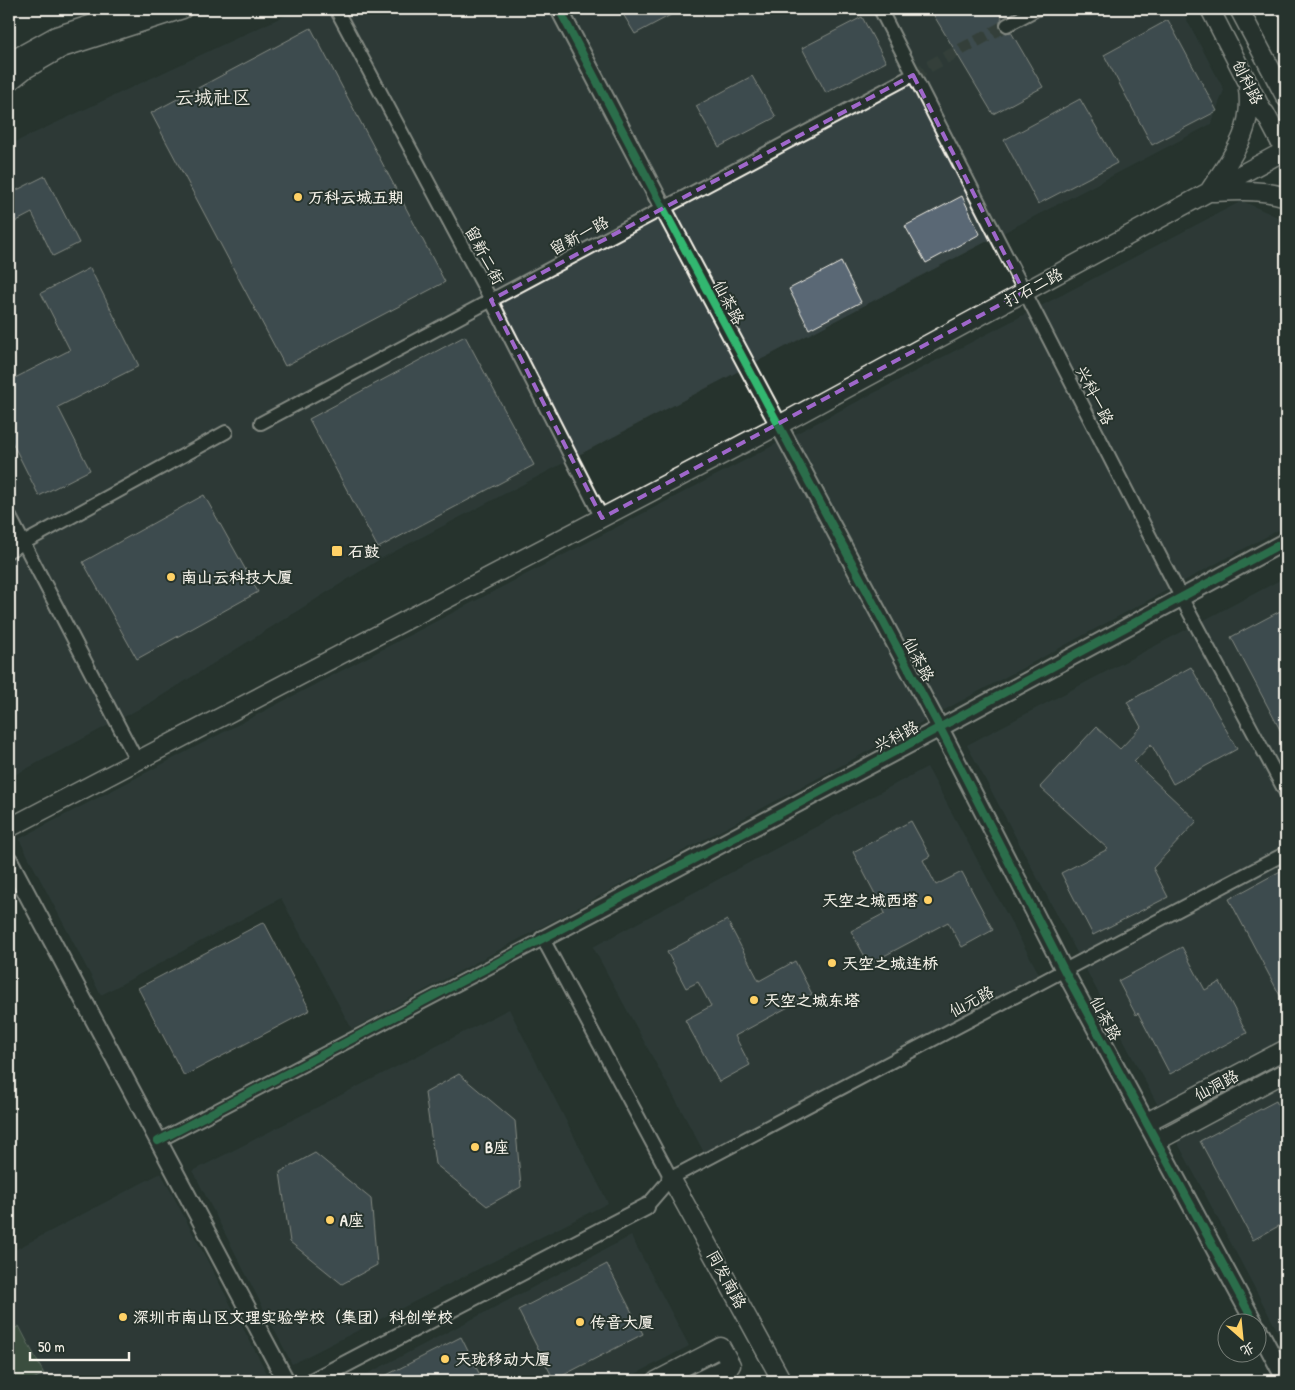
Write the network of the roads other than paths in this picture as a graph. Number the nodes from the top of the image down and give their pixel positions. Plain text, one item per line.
1 (138, 9) edge
2 (183, 9) edge
3 (336, 9) edge
4 (559, 9) edge
5 (880, 9) edge
6 (1037, 9) edge
7 (1210, 9) edge
8 (1240, 9) edge
9 (1007, 25) tunnel mouth
10 (9, 62) edge
11 (913, 75) junction
12 (1246, 78) junction
13 (9, 82) edge
14 (1286, 98) edge
15 (1286, 151) edge
16 (1209, 192) junction
17 (1286, 197) edge
18 (663, 208) junction
19 (1024, 292) junction
20 (491, 300) junction
21 (260, 423) dead end
22 (779, 425) junction
23 (226, 432) dead end
24 (9, 515) edge
25 (602, 518) junction
26 (1286, 541) edge
27 (23, 543) junction
28 (9, 551) edge
29 (1181, 597) junction
30 (940, 728) junction
31 (137, 761) junction
32 (1286, 793) edge
33 (9, 828) edge
34 (1286, 852) edge
35 (9, 860) edge
36 (543, 939) junction
37 (1064, 970) junction
38 (1286, 1048) edge
39 (1286, 1072) edge
40 (1147, 1122) junction
41 (158, 1140) junction
42 (1156, 1141) junction
43 (671, 1178) junction
44 (646, 1207) joint
45 (1249, 1312) edge
46 (1268, 1347) edge
47 (286, 1381) edge
48 (313, 1381) edge
49 (656, 1381) edge
50 (699, 1381) edge
51 (782, 1381) edge
52 (1286, 1381) edge

1 - 10 main road
2 - 13 main road
3 - 20 street, 留新二街
4 - 18 street, 仙茶路
5 - 11 street, 兴科一路
6 - 9 street
7 - 12 main road, 创科路
8 - 14 main road, 创科路
11 - 18 street, 留新一路
11 - 19 street, 兴科一路
12 - 15 main road, 创科路
12 - 16 main road
15 - 16 main road, 打石二路
16 - 17 main road
16 - 19 main road, 打石二路
18 - 20 street, 留新一路
18 - 22 street, 仙茶路
19 - 22 main road, 打石二路
19 - 29 street, 兴科一路
20 - 21 street, 留新一路
20 - 25 street, 留新二街
22 - 25 main road, 打石二路
22 - 30 street, 仙茶路
23 - 27 street
24 - 27 street
25 - 31 main road, 打石二路
26 - 29 street, 兴科路
27 - 28 street
27 - 31 street
29 - 30 street, 兴科路
29 - 32 street, 兴科一路
30 - 36 street, 兴科路
30 - 37 street, 仙茶路
31 - 33 main road, 打石二路
34 - 37 street, 仙元路
35 - 41 street
36 - 41 street
36 - 43 street
37 - 40 street, 仙茶路
37 - 43 street, 仙元路
38 - 40 main road, 仙洞路
39 - 42 main road, 仙洞路
40 - 42 street, 仙茶路
41 - 47 street
42 - 45 street, 仙茶路
43 - 44 street
43 - 51 main road, 同发南路
44 - 48 street
46 - 52 street
49 - 50 main road

